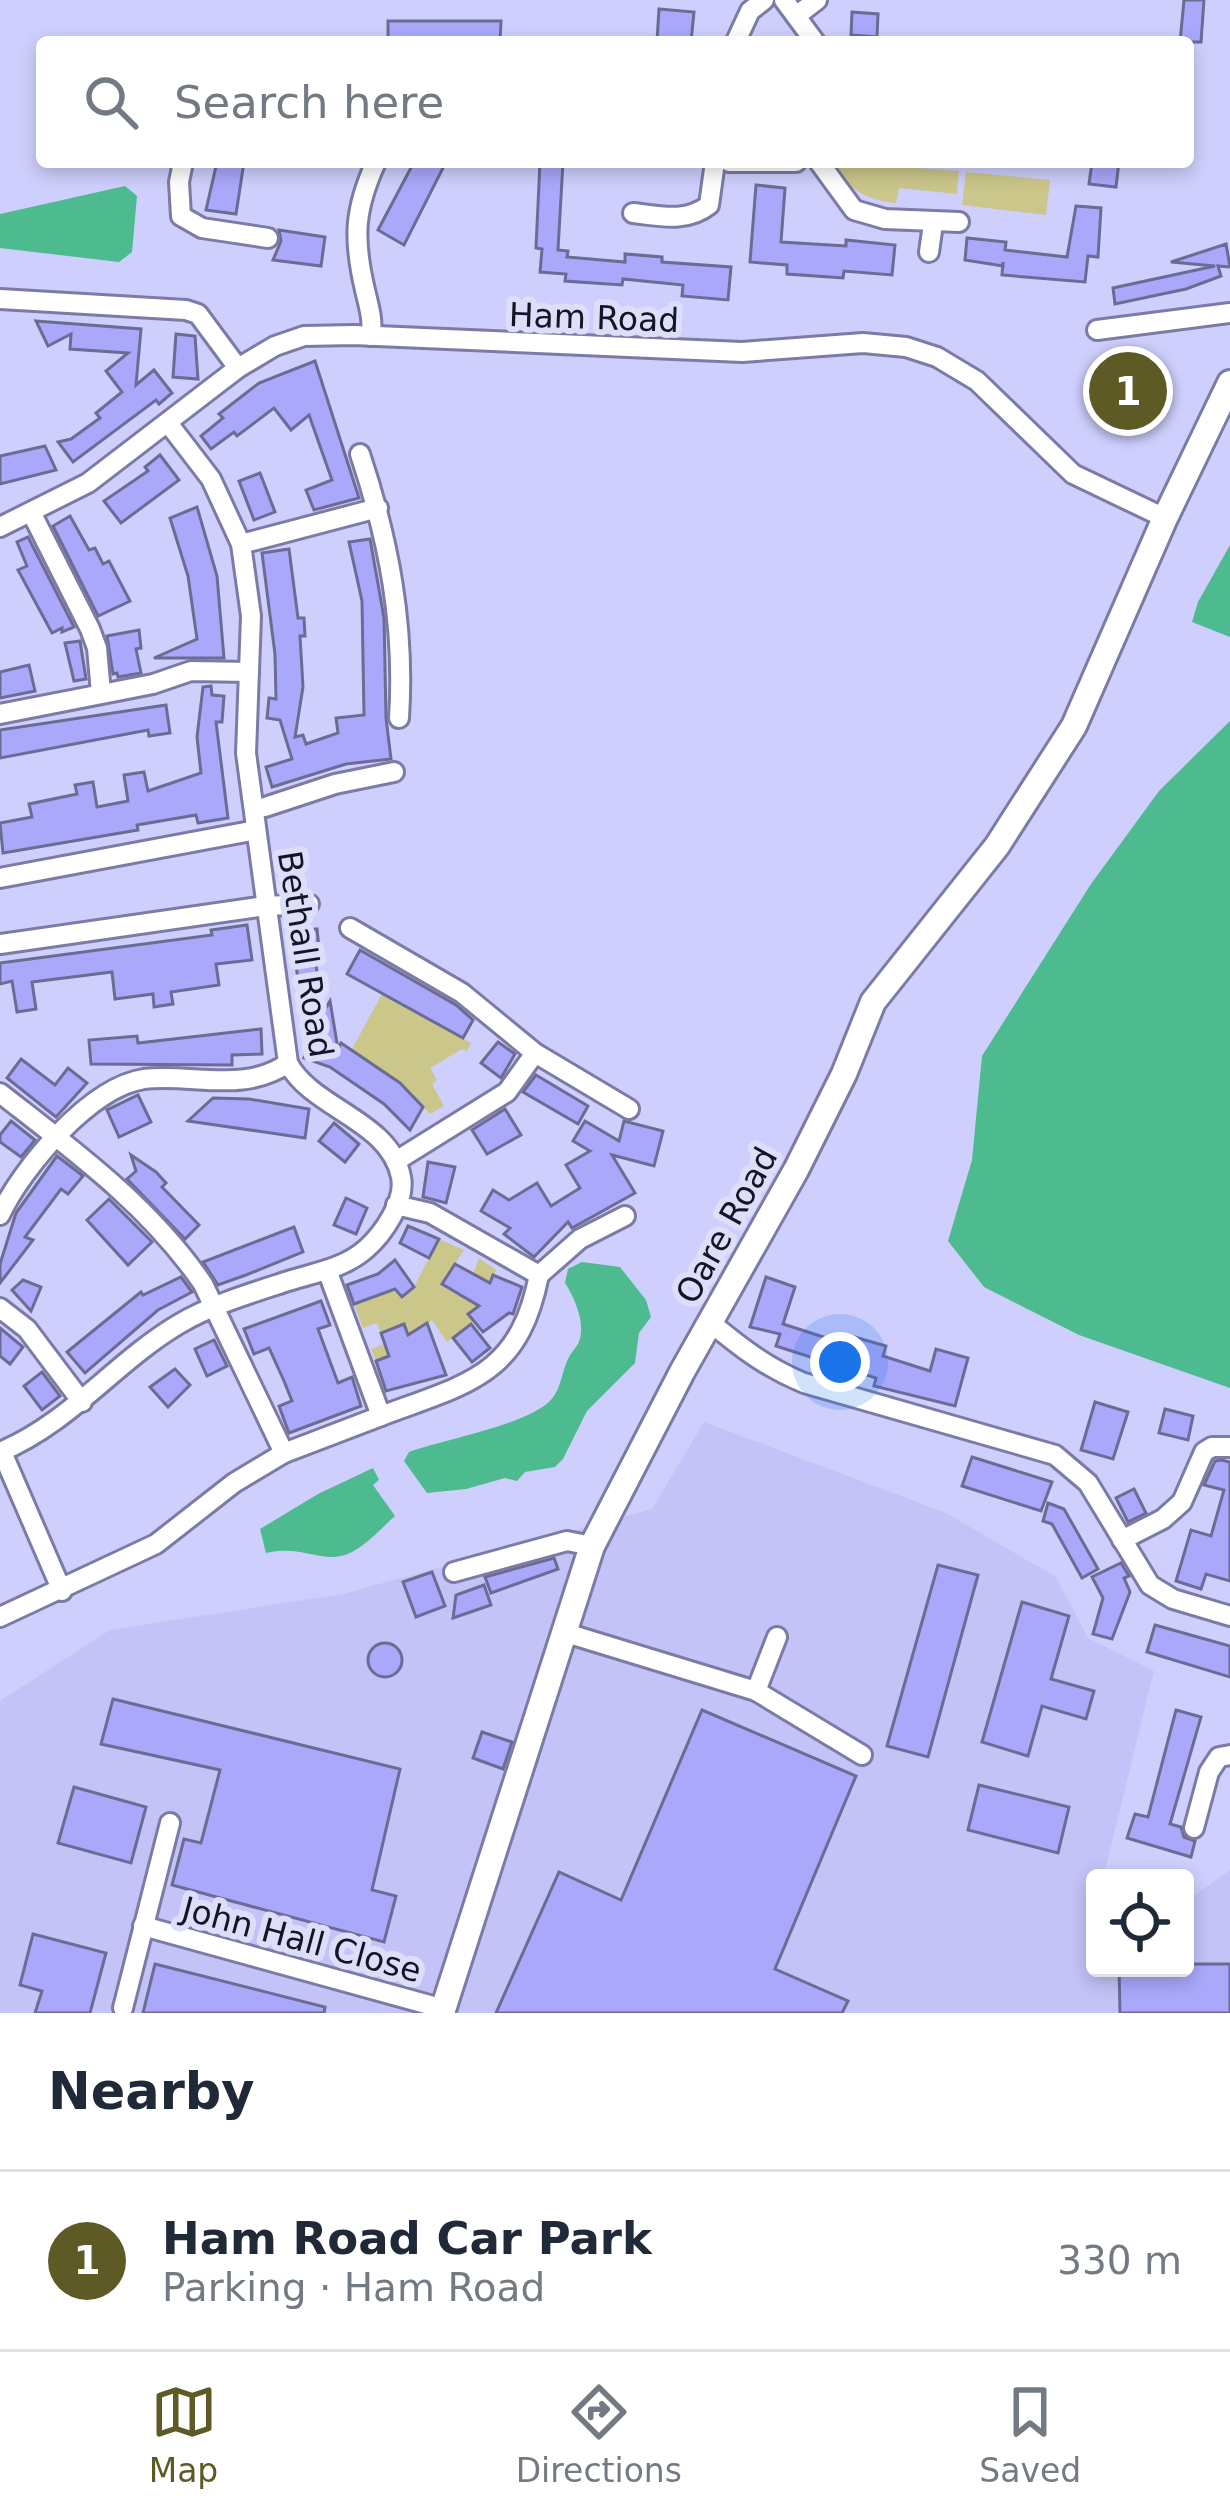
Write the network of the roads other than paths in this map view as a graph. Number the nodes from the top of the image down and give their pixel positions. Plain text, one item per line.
1 (764, 0) edge
2 (817, 0) edge
3 (790, 8) edge
4 (738, 36) edge
5 (811, 36) edge
6 (182, 168) edge
7 (373, 168) edge
8 (714, 168) edge
9 (823, 168) edge
10 (633, 213) dead end
11 (959, 222) dead end
12 (933, 224) junction
13 (268, 238) dead end
14 (929, 252) dead end
15 (0, 299) edge
16 (1230, 313) edge
17 (1097, 330) dead end
18 (371, 336) junction
19 (238, 368) junction
20 (1230, 383) edge
21 (168, 423) junction
22 (360, 454) dead end
23 (378, 508) junction
24 (31, 512) junction
25 (1165, 518) junction
26 (0, 527) edge
27 (241, 544) junction
28 (249, 671) junction
29 (101, 693) junction
30 (0, 714) edge
31 (398, 718) dead end
32 (394, 772) dead end
33 (265, 807) dead end
34 (256, 830) junction
35 (0, 878) edge
36 (309, 904) dead end
37 (266, 906) junction
38 (350, 928) dead end
39 (0, 944) edge
40 (535, 1053) junction
41 (288, 1063) junction
42 (0, 1093) edge
43 (629, 1109) dead end
44 (57, 1138) junction
45 (396, 1161) junction
46 (395, 1205) junction
47 (0, 1215) edge
48 (625, 1216) dead end
49 (327, 1270) junction
50 (539, 1275) junction
51 (0, 1308) edge
52 (213, 1309) junction
53 (710, 1322) junction
54 (82, 1402) junction
55 (381, 1416) junction
56 (1230, 1447) edge
57 (1, 1452) edge
58 (284, 1453) junction
59 (1122, 1540) junction
60 (592, 1546) junction
61 (454, 1572) dead end
62 (62, 1591) junction
63 (1230, 1616) edge
64 (0, 1617) edge
65 (566, 1633) junction
66 (778, 1636) dead end
67 (756, 1691) junction
68 (1230, 1754) edge
69 (862, 1755) dead end
70 (170, 1823) dead end
71 (1194, 1828) dead end
72 (143, 1926) junction
73 (123, 2008) dead end
74 (443, 2011) edge

1 - 4 street
2 - 3 street
3 - 5 street
6 - 13 street
7 - 18 street
8 - 10 street
9 - 12 street
11 - 12 street
12 - 14 street
15 - 19 street
16 - 17 street
18 - 19 street, Ham Road
18 - 25 street, Ham Road
19 - 21 street, Ham Road
20 - 25 street, Oare Road
21 - 24 street, Ham Road
21 - 27 street, Bethall Road
22 - 23 street
23 - 27 street
23 - 31 street
24 - 26 street, Ham Road
24 - 29 street
25 - 53 street, Oare Road
27 - 28 street, Bethall Road
28 - 29 street
28 - 34 street, Bethall Road
29 - 30 street
32 - 33 street
34 - 35 street
34 - 37 street, Bethall Road
36 - 37 street
37 - 39 street
37 - 41 street, Bethall Road
38 - 40 street
40 - 43 street
40 - 45 street
41 - 44 street
41 - 45 street, Bethall Road
42 - 44 street
44 - 47 street
44 - 52 street
45 - 46 street
46 - 49 street
46 - 50 street
48 - 50 street
49 - 52 street
49 - 55 street
50 - 55 street
51 - 54 street
52 - 54 street
52 - 58 street
53 - 59 street
53 - 60 street, Oare Road
54 - 57 street
55 - 58 street
56 - 59 street
57 - 62 street
58 - 62 street
59 - 63 street
60 - 61 street
60 - 65 street, Oare Road
62 - 64 street
65 - 67 street
65 - 74 street, Oare Road
66 - 67 street
67 - 69 street
68 - 71 street
70 - 72 street, John Hall Close
72 - 73 street, John Hall Close
72 - 74 street, John Hall Close

